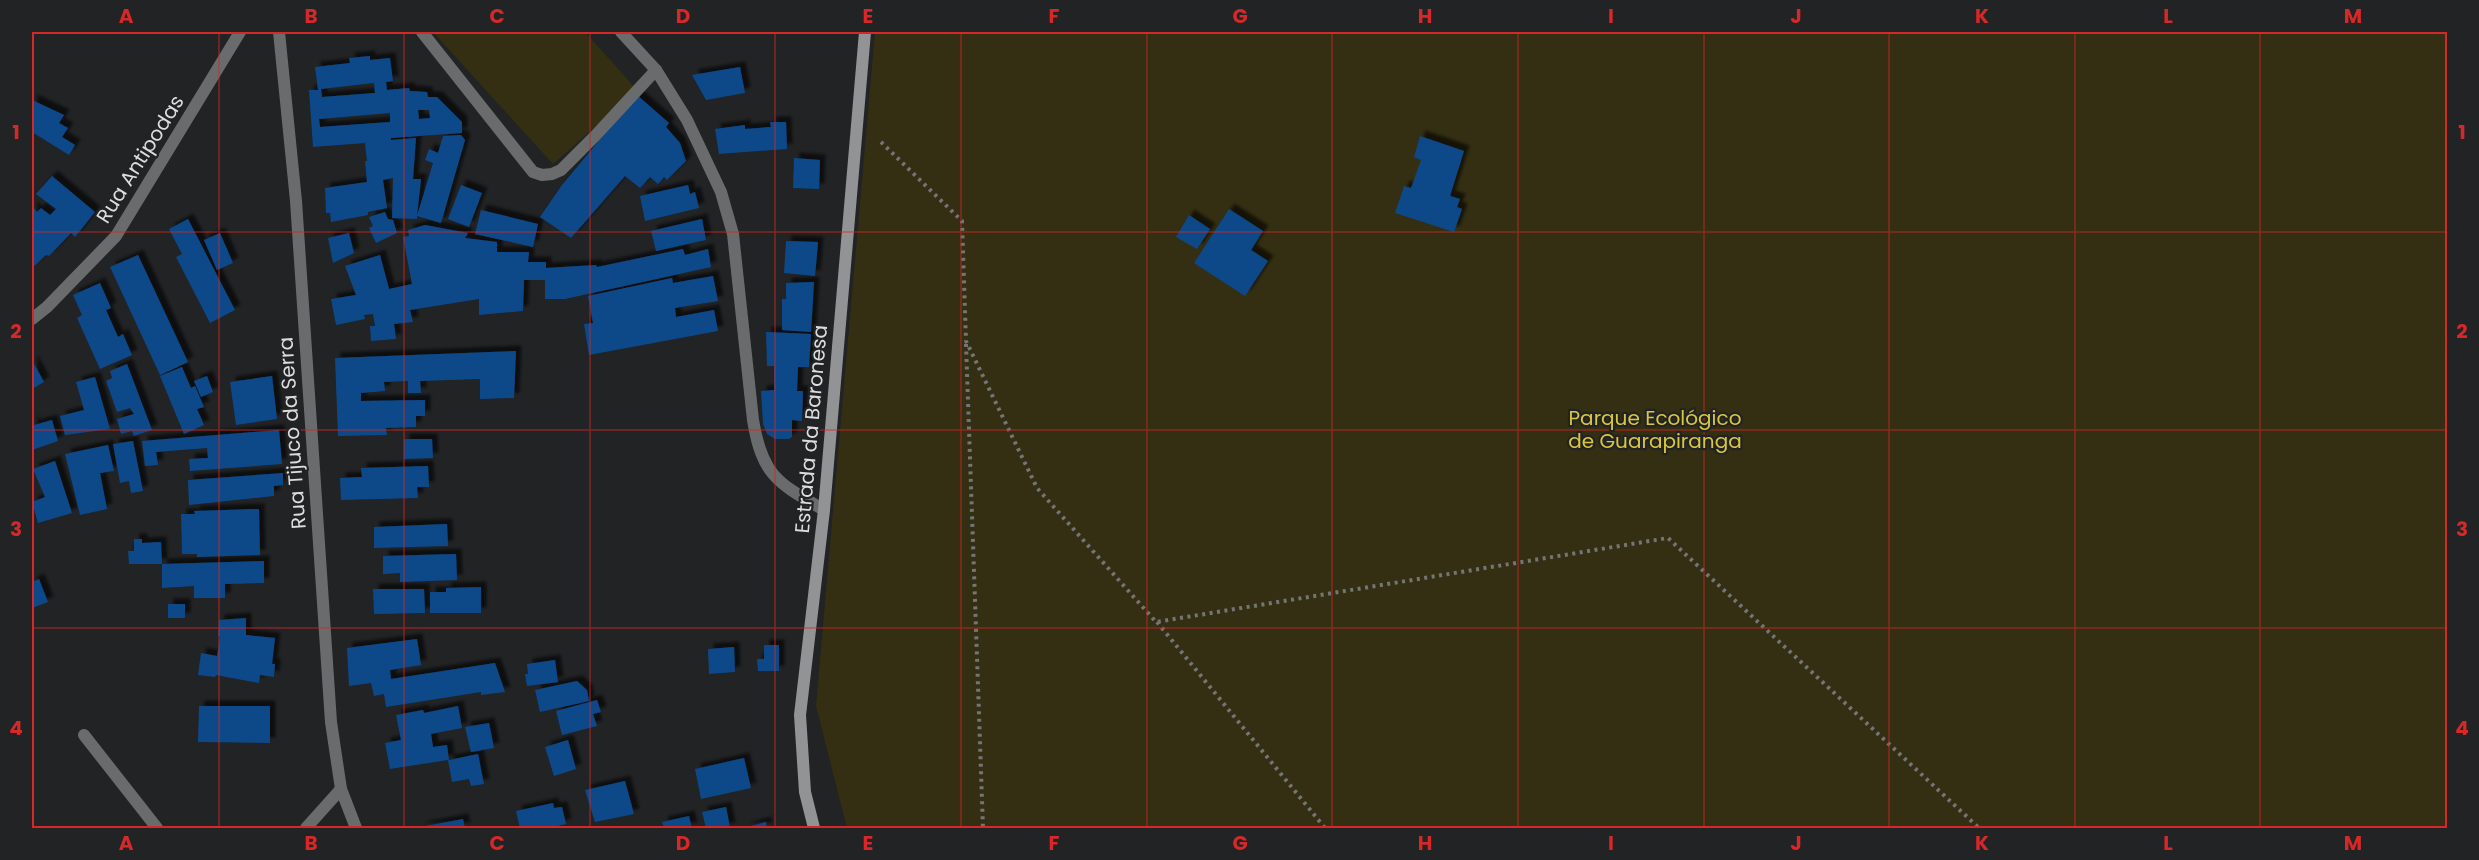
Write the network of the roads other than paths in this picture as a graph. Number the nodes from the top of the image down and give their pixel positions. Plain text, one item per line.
1 (240, 32) edge
2 (279, 32) edge
3 (422, 32) edge
4 (621, 32) edge
5 (865, 32) edge
6 (656, 70) junction
7 (32, 319) edge
8 (824, 510) junction
9 (84, 735) dead end
10 (341, 789) junction
11 (157, 828) edge
12 (306, 828) edge
13 (356, 828) edge
14 (814, 828) edge

1 - 7 street, Rua Antipodas
2 - 10 street, Rua Tijuco da Serra
3 - 6 street
4 - 6 street
5 - 8 main road, Estrada da Baronesa
6 - 8 street
8 - 14 main road, Estrada da Baronesa
9 - 11 street
10 - 12 street
10 - 13 street, Rua Tijuco da Serra

